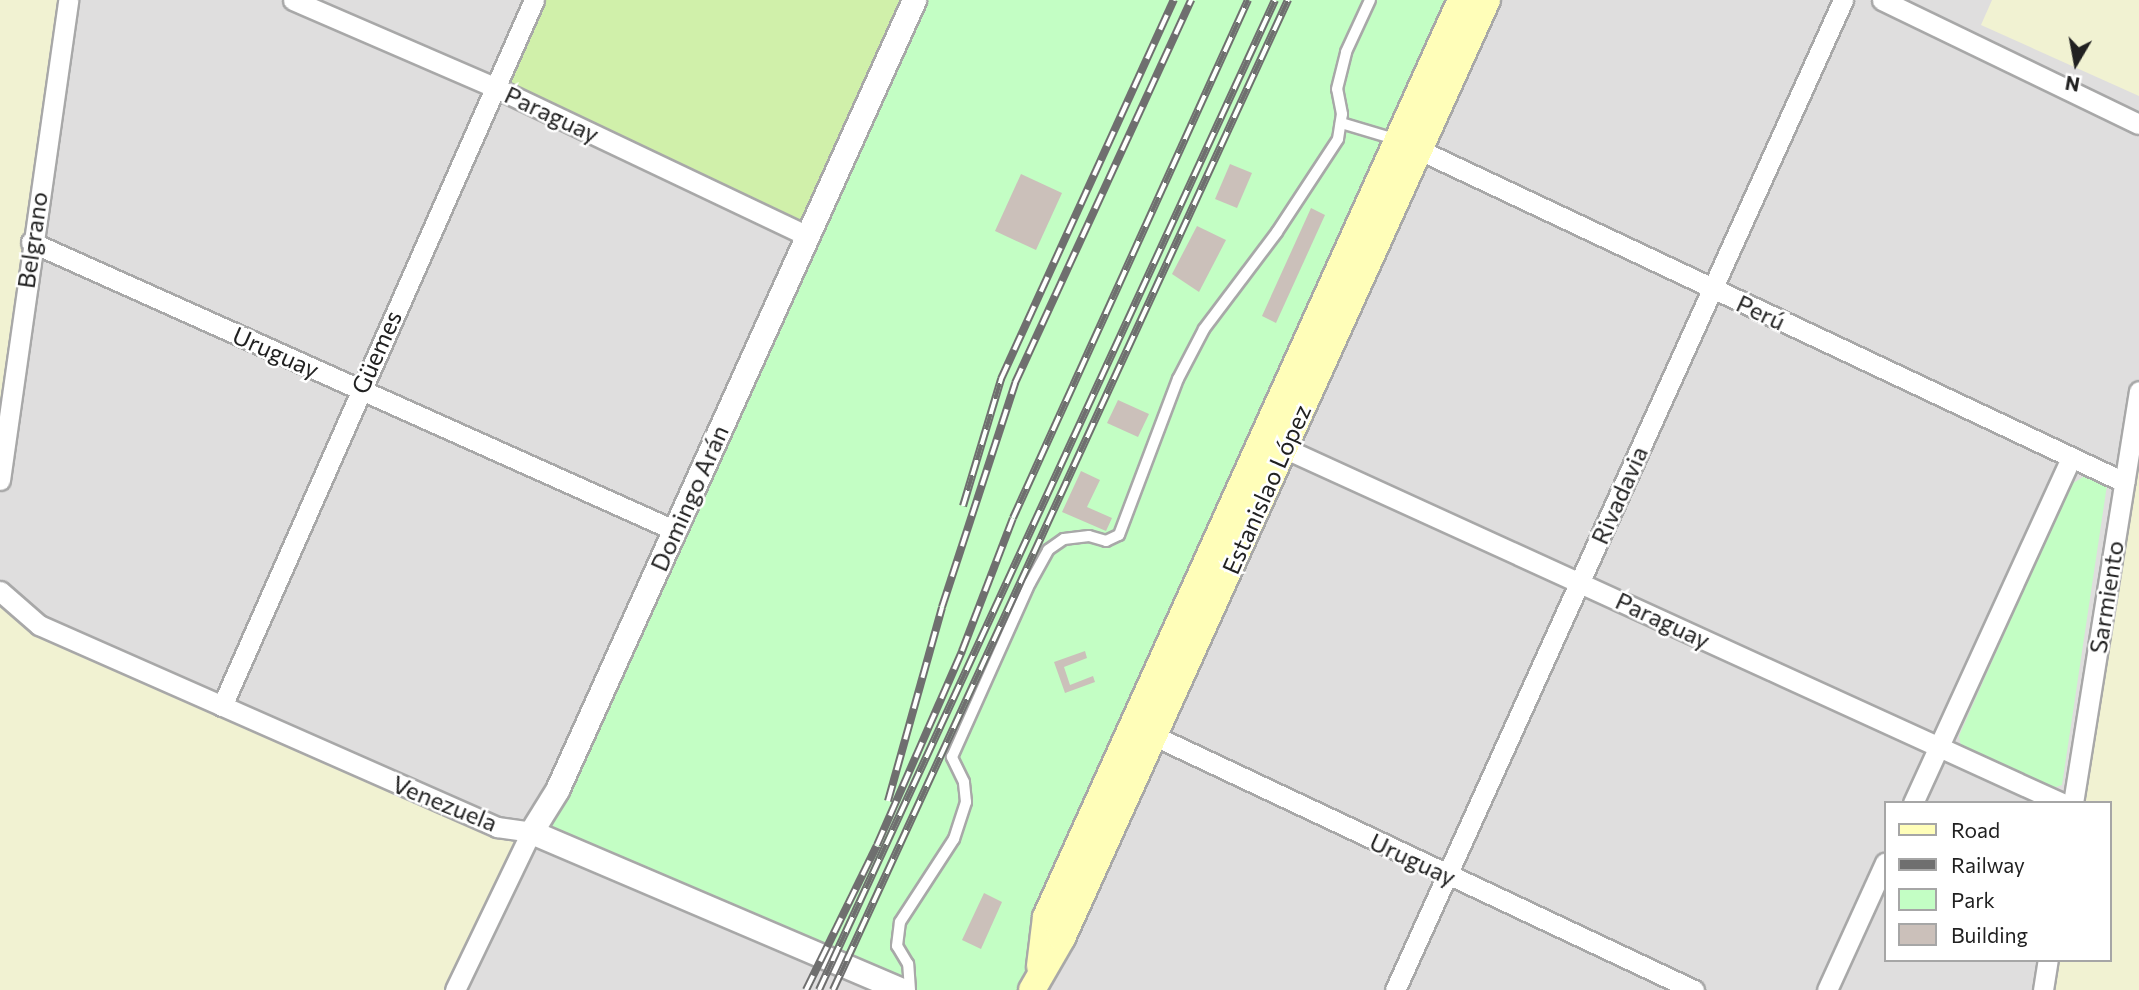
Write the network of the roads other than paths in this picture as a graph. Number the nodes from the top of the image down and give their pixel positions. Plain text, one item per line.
1 (68, 0) edge
2 (293, 0) edge
3 (534, 0) edge
4 (914, 0) edge
5 (1370, 0) edge
6 (1461, 0) edge
7 (1487, 0) edge
8 (1843, 0) edge
9 (1882, 0) edge
10 (494, 87) junction
11 (1340, 123) junction
12 (2139, 124) edge
13 (1409, 145) junction
14 (808, 236) junction
15 (31, 242) junction
16 (1712, 289) junction
17 (359, 389) junction
18 (2139, 391) edge
19 (1274, 443) junction
20 (2071, 458) junction
21 (0, 480) edge
22 (2124, 482) junction
23 (674, 530) junction
24 (1579, 582) junction
25 (1, 597) edge
26 (222, 706) junction
27 (1143, 731) junction
28 (1939, 747) junction
29 (1914, 801) edge
30 (2058, 801) edge
31 (2073, 801) edge
32 (531, 832) junction
33 (1884, 865) edge
34 (1447, 875) junction
35 (2048, 962) edge
36 (1035, 982) edge
37 (455, 990) edge
38 (902, 990) edge
39 (910, 990) edge
40 (1395, 990) edge
41 (1694, 990) edge
42 (1827, 990) edge
43 (2043, 990) edge

1 - 15 street, Belgrano
2 - 10 street, Paraguay
3 - 10 street, Güemes
4 - 14 street, Domingo Arán
5 - 11 lane
6 - 13 main road, Estanislao López
7 - 13 main road, Estanislao López
8 - 16 street, Rivadavia
9 - 12 street
10 - 14 street, Paraguay
10 - 17 street, Güemes
11 - 13 lane
11 - 39 lane
13 - 16 street, Perú
13 - 19 main road, Estanislao López
14 - 23 street, Domingo Arán
15 - 17 street, Uruguay
15 - 21 street, Belgrano
16 - 20 street, Perú
16 - 24 street, Rivadavia
17 - 23 street, Uruguay
17 - 26 street, Güemes
18 - 22 street, Sarmiento
19 - 24 street, Paraguay
19 - 27 main road, Estanislao López
20 - 22 street, Perú
20 - 28 street
22 - 31 street, Sarmiento
23 - 32 street, Domingo Arán
24 - 28 street, Paraguay
24 - 34 street, Rivadavia
25 - 26 street, Venezuela
26 - 32 street, Venezuela
27 - 34 street, Uruguay
27 - 36 main road, Estanislao López
28 - 29 street
28 - 30 street, Paraguay
32 - 37 street, Domingo Arán
32 - 38 street, Venezuela
33 - 42 street
34 - 40 street, Rivadavia
34 - 41 street, Uruguay
35 - 43 street

